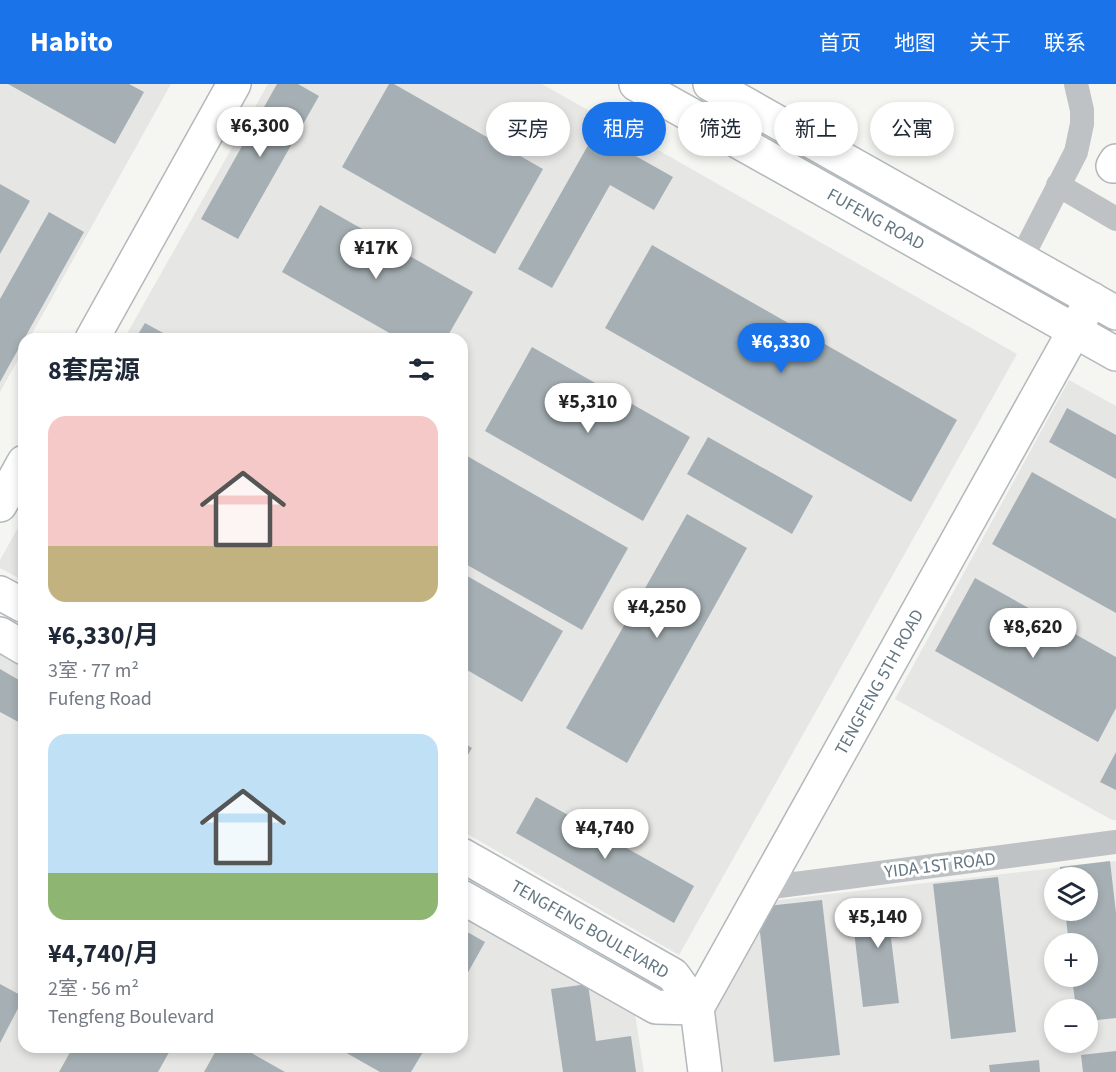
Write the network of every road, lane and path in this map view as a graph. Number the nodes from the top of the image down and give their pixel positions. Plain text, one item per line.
1 (234, 84) edge
2 (636, 84) edge
3 (710, 84) edge
4 (1076, 84) edge
5 (1058, 185) junction
6 (1116, 219) edge
7 (1021, 259) junction
8 (1104, 306) edge
9 (1074, 331) junction
10 (95, 333) edge
11 (1116, 354) edge
12 (18, 473) edge
13 (0, 505) edge
14 (0, 593) edge
15 (18, 603) edge
16 (0, 634) edge
17 (18, 644) edge
18 (1116, 842) edge
19 (468, 858) edge
20 (764, 888) junction
21 (468, 900) edge
22 (697, 1008) junction
23 (705, 1072) edge

1 - 10 street
2 - 9 street, FUFENG ROAD
3 - 7 street, FUFENG ROAD
4 - 5 street
5 - 6 street
5 - 7 street
7 - 8 street, FUFENG ROAD
8 - 9 street, TENGFENG 5TH ROAD
9 - 11 street, FUFENG ROAD
9 - 20 street, TENGFENG 5TH ROAD
12 - 13 street
14 - 15 street
16 - 17 street
18 - 20 street, YIDA 1ST ROAD
19 - 22 street, TENGFENG BOULEVARD
20 - 22 street, TENGFENG 5TH ROAD
21 - 22 street, TENGFENG BOULEVARD
22 - 23 street

